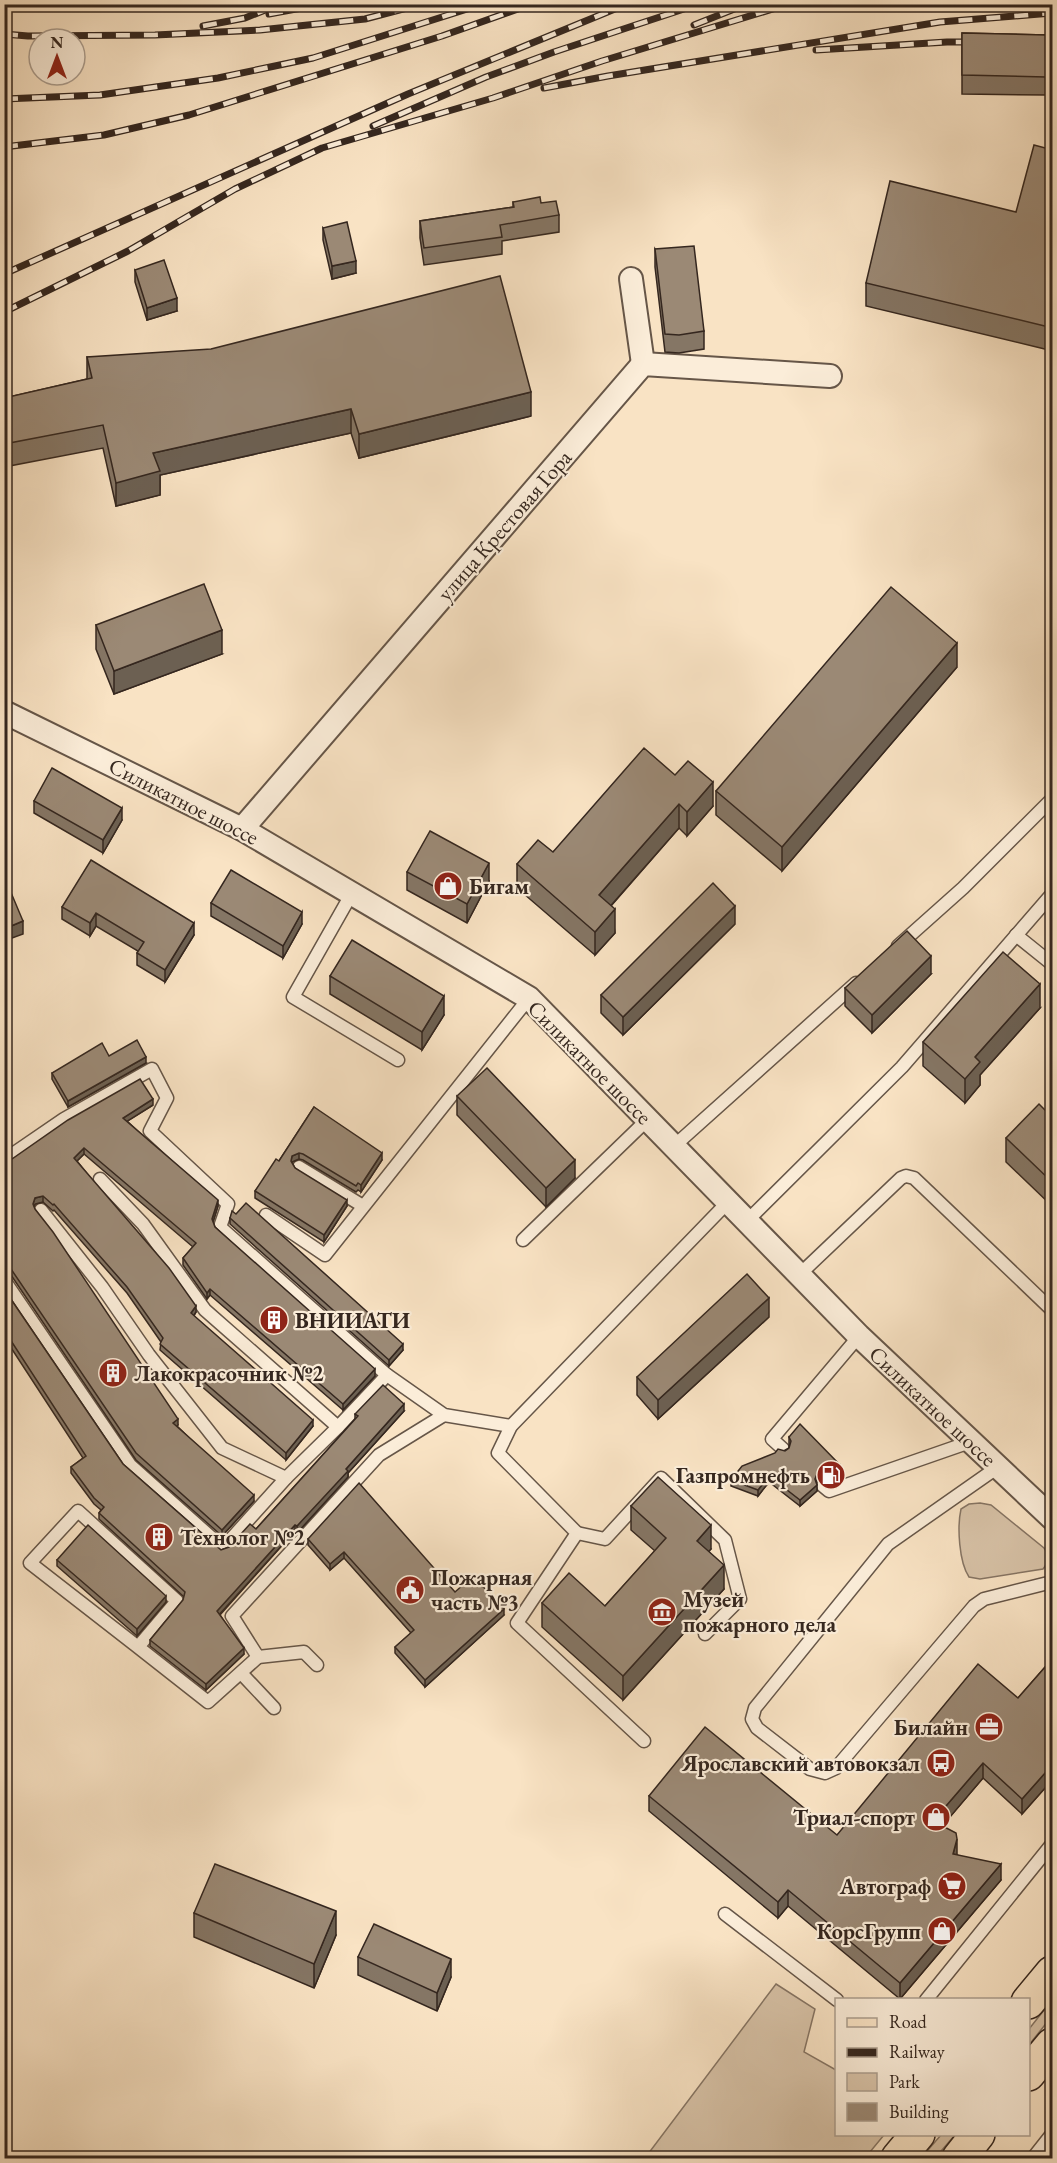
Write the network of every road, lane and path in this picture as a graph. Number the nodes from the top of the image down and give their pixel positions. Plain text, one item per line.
1 (631, 279) dead end
2 (643, 364) junction
3 (830, 376) dead end
4 (4, 711) edge
5 (1053, 799) edge
6 (242, 828) junction
7 (352, 893) junction
8 (1053, 894) edge
9 (1016, 935) junction
10 (893, 950) edge
11 (1053, 964) edge
12 (866, 974) edge
13 (529, 999) junction
14 (398, 1060) dead end
15 (648, 1119) junction
16 (674, 1147) junction
17 (4, 1160) edge
18 (299, 1167) edge
19 (100, 1179) dead end
20 (728, 1202) junction
21 (363, 1206) junction
22 (41, 1210) dead end
23 (266, 1215) dead end
24 (747, 1221) junction
25 (522, 1240) dead end
26 (799, 1275) junction
27 (4, 1280) edge
28 (1053, 1310) edge
29 (859, 1336) junction
30 (387, 1375) junction
31 (444, 1415) junction
32 (511, 1426) junction
33 (338, 1427) junction
34 (970, 1442) junction
35 (783, 1449) edge
36 (998, 1467) junction
37 (286, 1478) junction
38 (823, 1486) dead end
39 (1053, 1518) edge
40 (577, 1533) junction
41 (1053, 1582) edge
42 (705, 1634) dead end
43 (138, 1647) junction
44 (258, 1657) junction
45 (317, 1665) dead end
46 (241, 1673) junction
47 (274, 1708) dead end
48 (644, 1741) dead end
49 (1053, 1844) edge
50 (725, 1914) dead end
51 (1053, 1973) edge
52 (835, 1998) edge
53 (928, 1998) edge
54 (1030, 2001) edge
55 (1053, 2045) edge
56 (1030, 2073) edge
57 (1053, 2134) edge
58 (916, 2136) edge
59 (976, 2136) edge
60 (898, 2158) edge
61 (959, 2158) edge
62 (1033, 2158) edge

1 - 2 street
2 - 3 street
2 - 6 street, улица Крестовая Гора
4 - 6 street, Силикатное шоссе
5 - 10 lane
6 - 7 street, Силикатное шоссе
7 - 13 street, Силикатное шоссе
7 - 14 lane
8 - 9 lane
9 - 11 lane
9 - 24 lane
12 - 16 lane
13 - 15 street, Силикатное шоссе
13 - 21 lane
15 - 16 street, Силикатное шоссе
15 - 25 lane
16 - 20 street, Силикатное шоссе
17 - 30 lane
18 - 21 lane
19 - 33 lane
20 - 24 street, Силикатное шоссе
20 - 32 lane
21 - 23 lane
22 - 37 lane
24 - 26 street, Силикатное шоссе
26 - 28 lane
26 - 29 street, Силикатное шоссе
27 - 37 lane
29 - 34 street, Силикатное шоссе
29 - 35 lane
30 - 31 lane
30 - 33 lane
31 - 32 lane
31 - 44 lane
32 - 40 lane
33 - 37 lane
34 - 36 street, Силикатное шоссе
34 - 38 lane
36 - 39 street, Силикатное шоссе
36 - 41 lane
40 - 42 lane
40 - 48 lane
43 - 43 lane
43 - 46 lane
44 - 45 lane
44 - 46 lane
46 - 47 lane
49 - 53 lane
50 - 52 lane
51 - 54 main road
55 - 56 main road
57 - 62 lane
58 - 60 main road
59 - 61 main road

